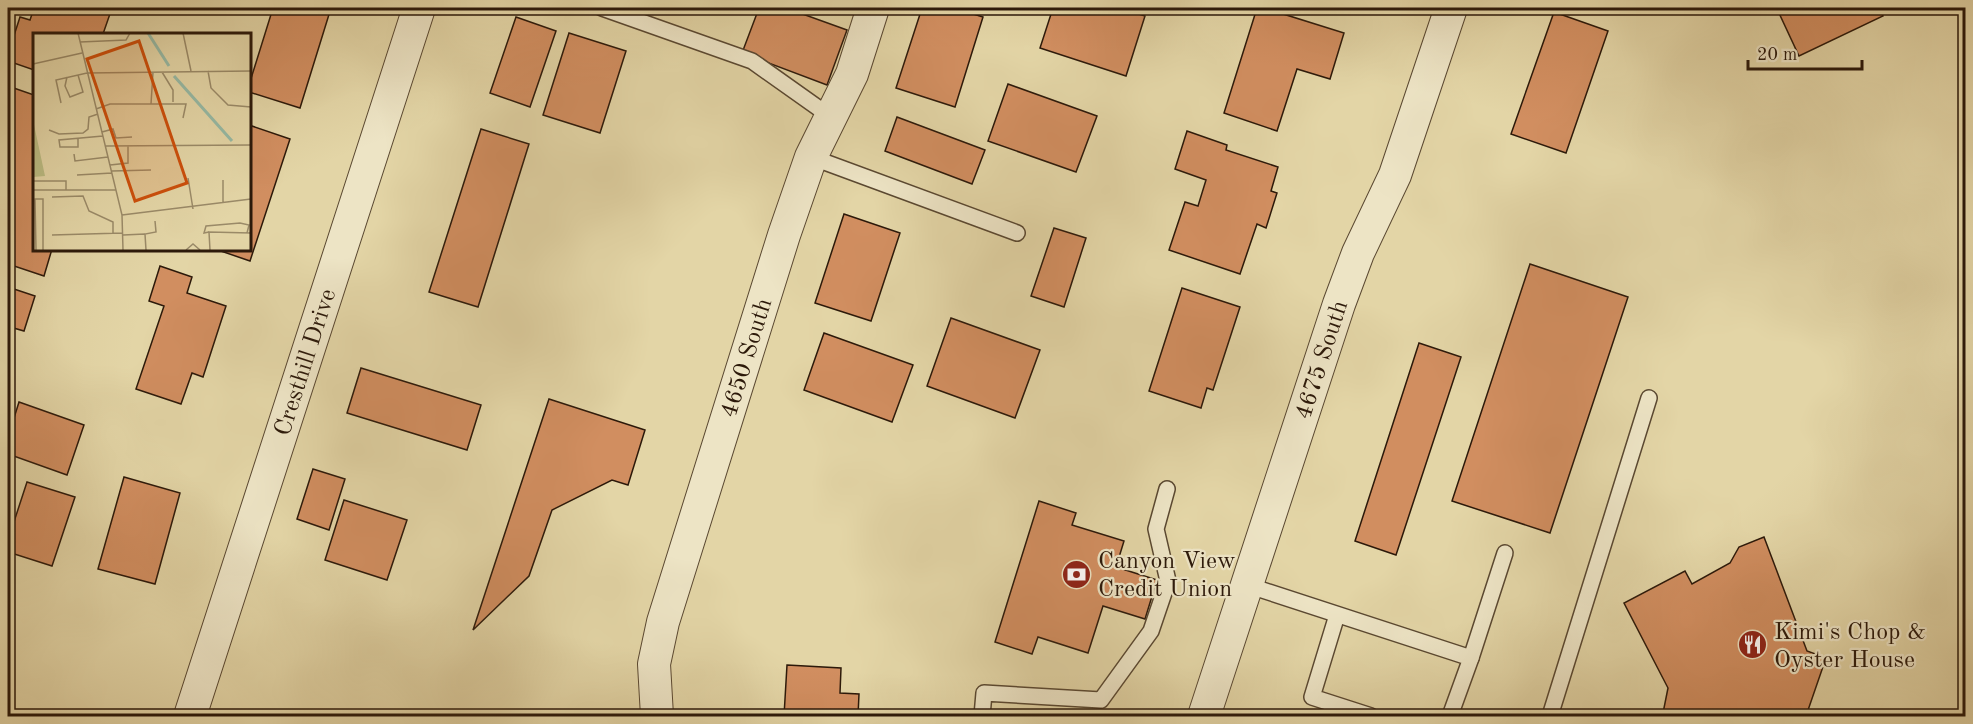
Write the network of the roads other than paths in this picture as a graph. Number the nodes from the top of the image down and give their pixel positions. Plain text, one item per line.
1 (419, 8) edge
2 (602, 8) edge
3 (873, 8) edge
4 (1451, 8) edge
5 (831, 117) junction
6 (812, 157) junction
7 (1017, 233) dead end
8 (1649, 398) dead end
9 (1167, 489) dead end
10 (1505, 553) dead end
11 (1247, 585) junction
12 (1337, 615) junction
13 (1471, 658) junction
14 (190, 717) edge
15 (657, 717) edge
16 (982, 717) edge
17 (1204, 717) edge
18 (1371, 717) edge
19 (1450, 717) edge
20 (1550, 717) edge

1 - 14 street, Cresthill Drive
2 - 5 lane
3 - 5 street, 4650 South
4 - 11 street, 4675 South
5 - 6 street, 4650 South
6 - 7 lane
6 - 15 street, 4650 South
8 - 20 lane
9 - 16 lane
10 - 13 lane
11 - 12 lane
11 - 17 street, 4675 South
12 - 13 lane
12 - 18 lane
13 - 19 lane

